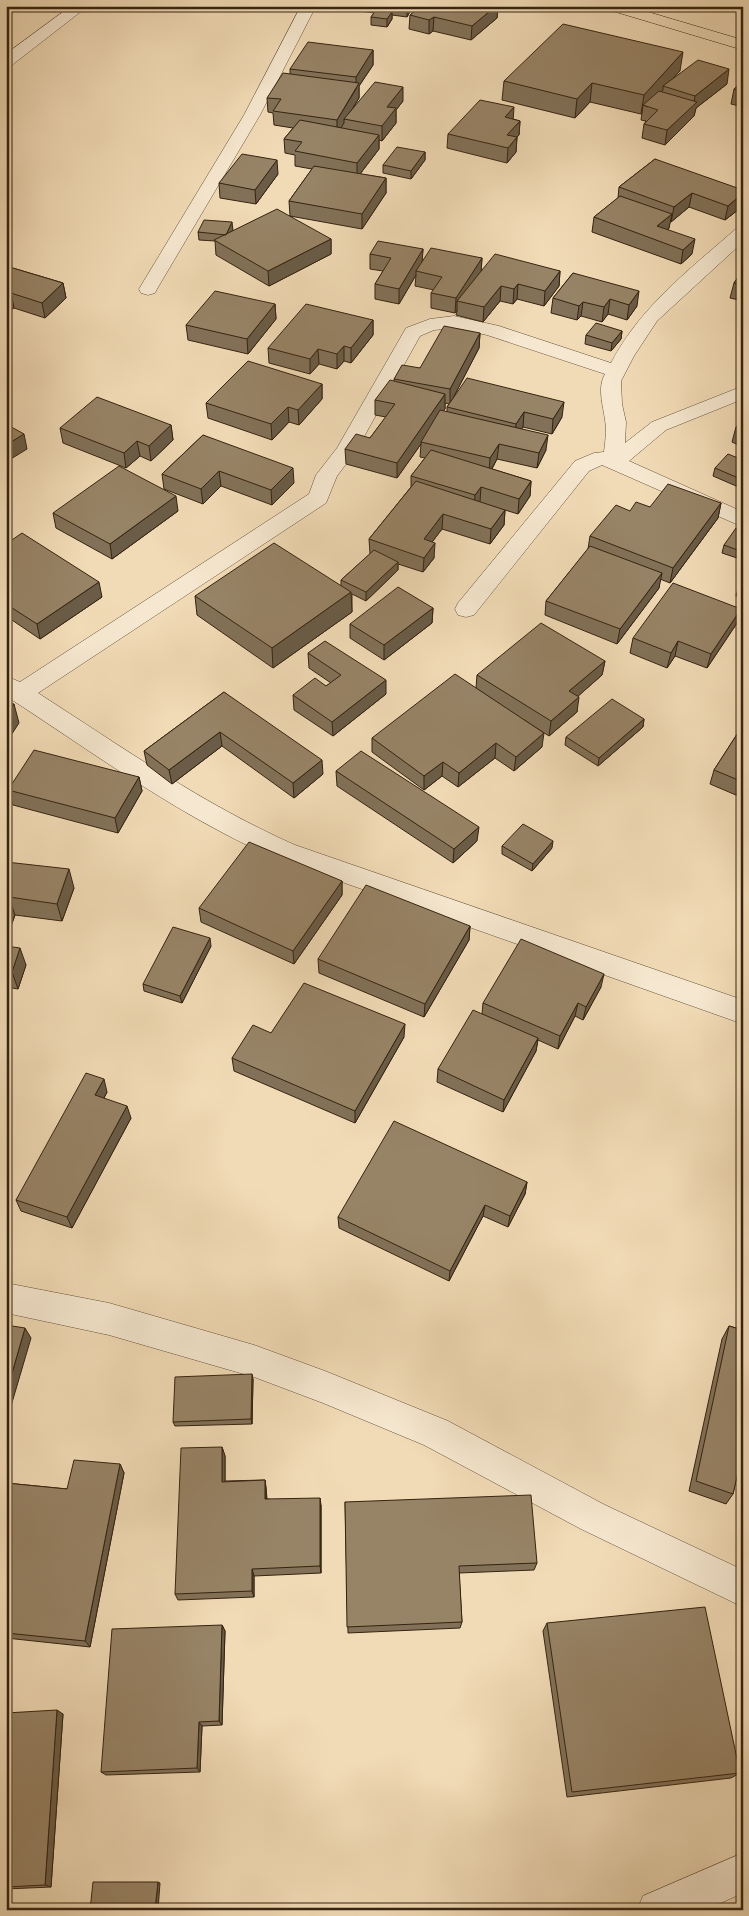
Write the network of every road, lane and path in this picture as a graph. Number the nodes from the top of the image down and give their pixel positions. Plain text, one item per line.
1 (81, 6) edge
2 (309, 6) edge
3 (611, 6) edge
4 (743, 45) edge
5 (6, 62) edge
6 (743, 232) edge
7 (148, 289) dead end
8 (616, 371) junction
9 (743, 392) edge
10 (614, 462) junction
11 (743, 520) edge
12 (466, 609) dead end
13 (14, 688) edge
14 (743, 1012) edge
15 (6, 1298) edge
16 (743, 1589) edge
17 (743, 1873) edge
18 (657, 1910) edge

1 - 5 street
2 - 7 street
3 - 4 main road
6 - 8 street
8 - 10 street
8 - 13 street
9 - 10 street
10 - 11 street
10 - 12 street
13 - 14 street
15 - 16 street
17 - 18 street

